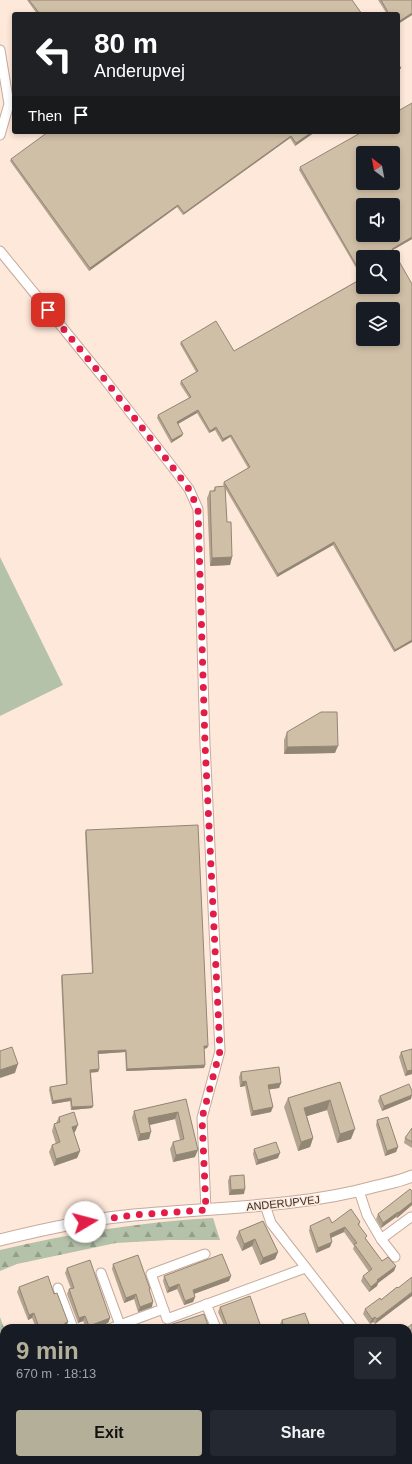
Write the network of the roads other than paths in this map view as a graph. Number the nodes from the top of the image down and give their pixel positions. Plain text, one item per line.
1 (0, 50) edge
2 (0, 135) edge
3 (0, 251) edge
4 (412, 1176) edge
5 (359, 1191) junction
6 (264, 1205) junction
7 (206, 1210) junction
8 (411, 1217) dead end
9 (381, 1239) junction
10 (0, 1240) edge
11 (205, 1254) dead end
12 (395, 1257) dead end
13 (305, 1268) junction
14 (100, 1273) dead end
15 (58, 1288) dead end
16 (206, 1304) junction
17 (163, 1310) junction
18 (72, 1324) edge
19 (115, 1324) edge
20 (124, 1324) edge
21 (214, 1324) edge
22 (350, 1324) edge

1 - 2 street
3 - 7 street
4 - 5 street, ANDERUPVEJ
5 - 6 street, ANDERUPVEJ
5 - 9 street
6 - 7 street, ANDERUPVEJ
6 - 13 street
7 - 10 street, ANDERUPVEJ
8 - 9 street
9 - 12 street
11 - 17 street
13 - 16 street
13 - 22 street
14 - 19 street
15 - 18 street
16 - 17 street
16 - 21 street
17 - 20 street

